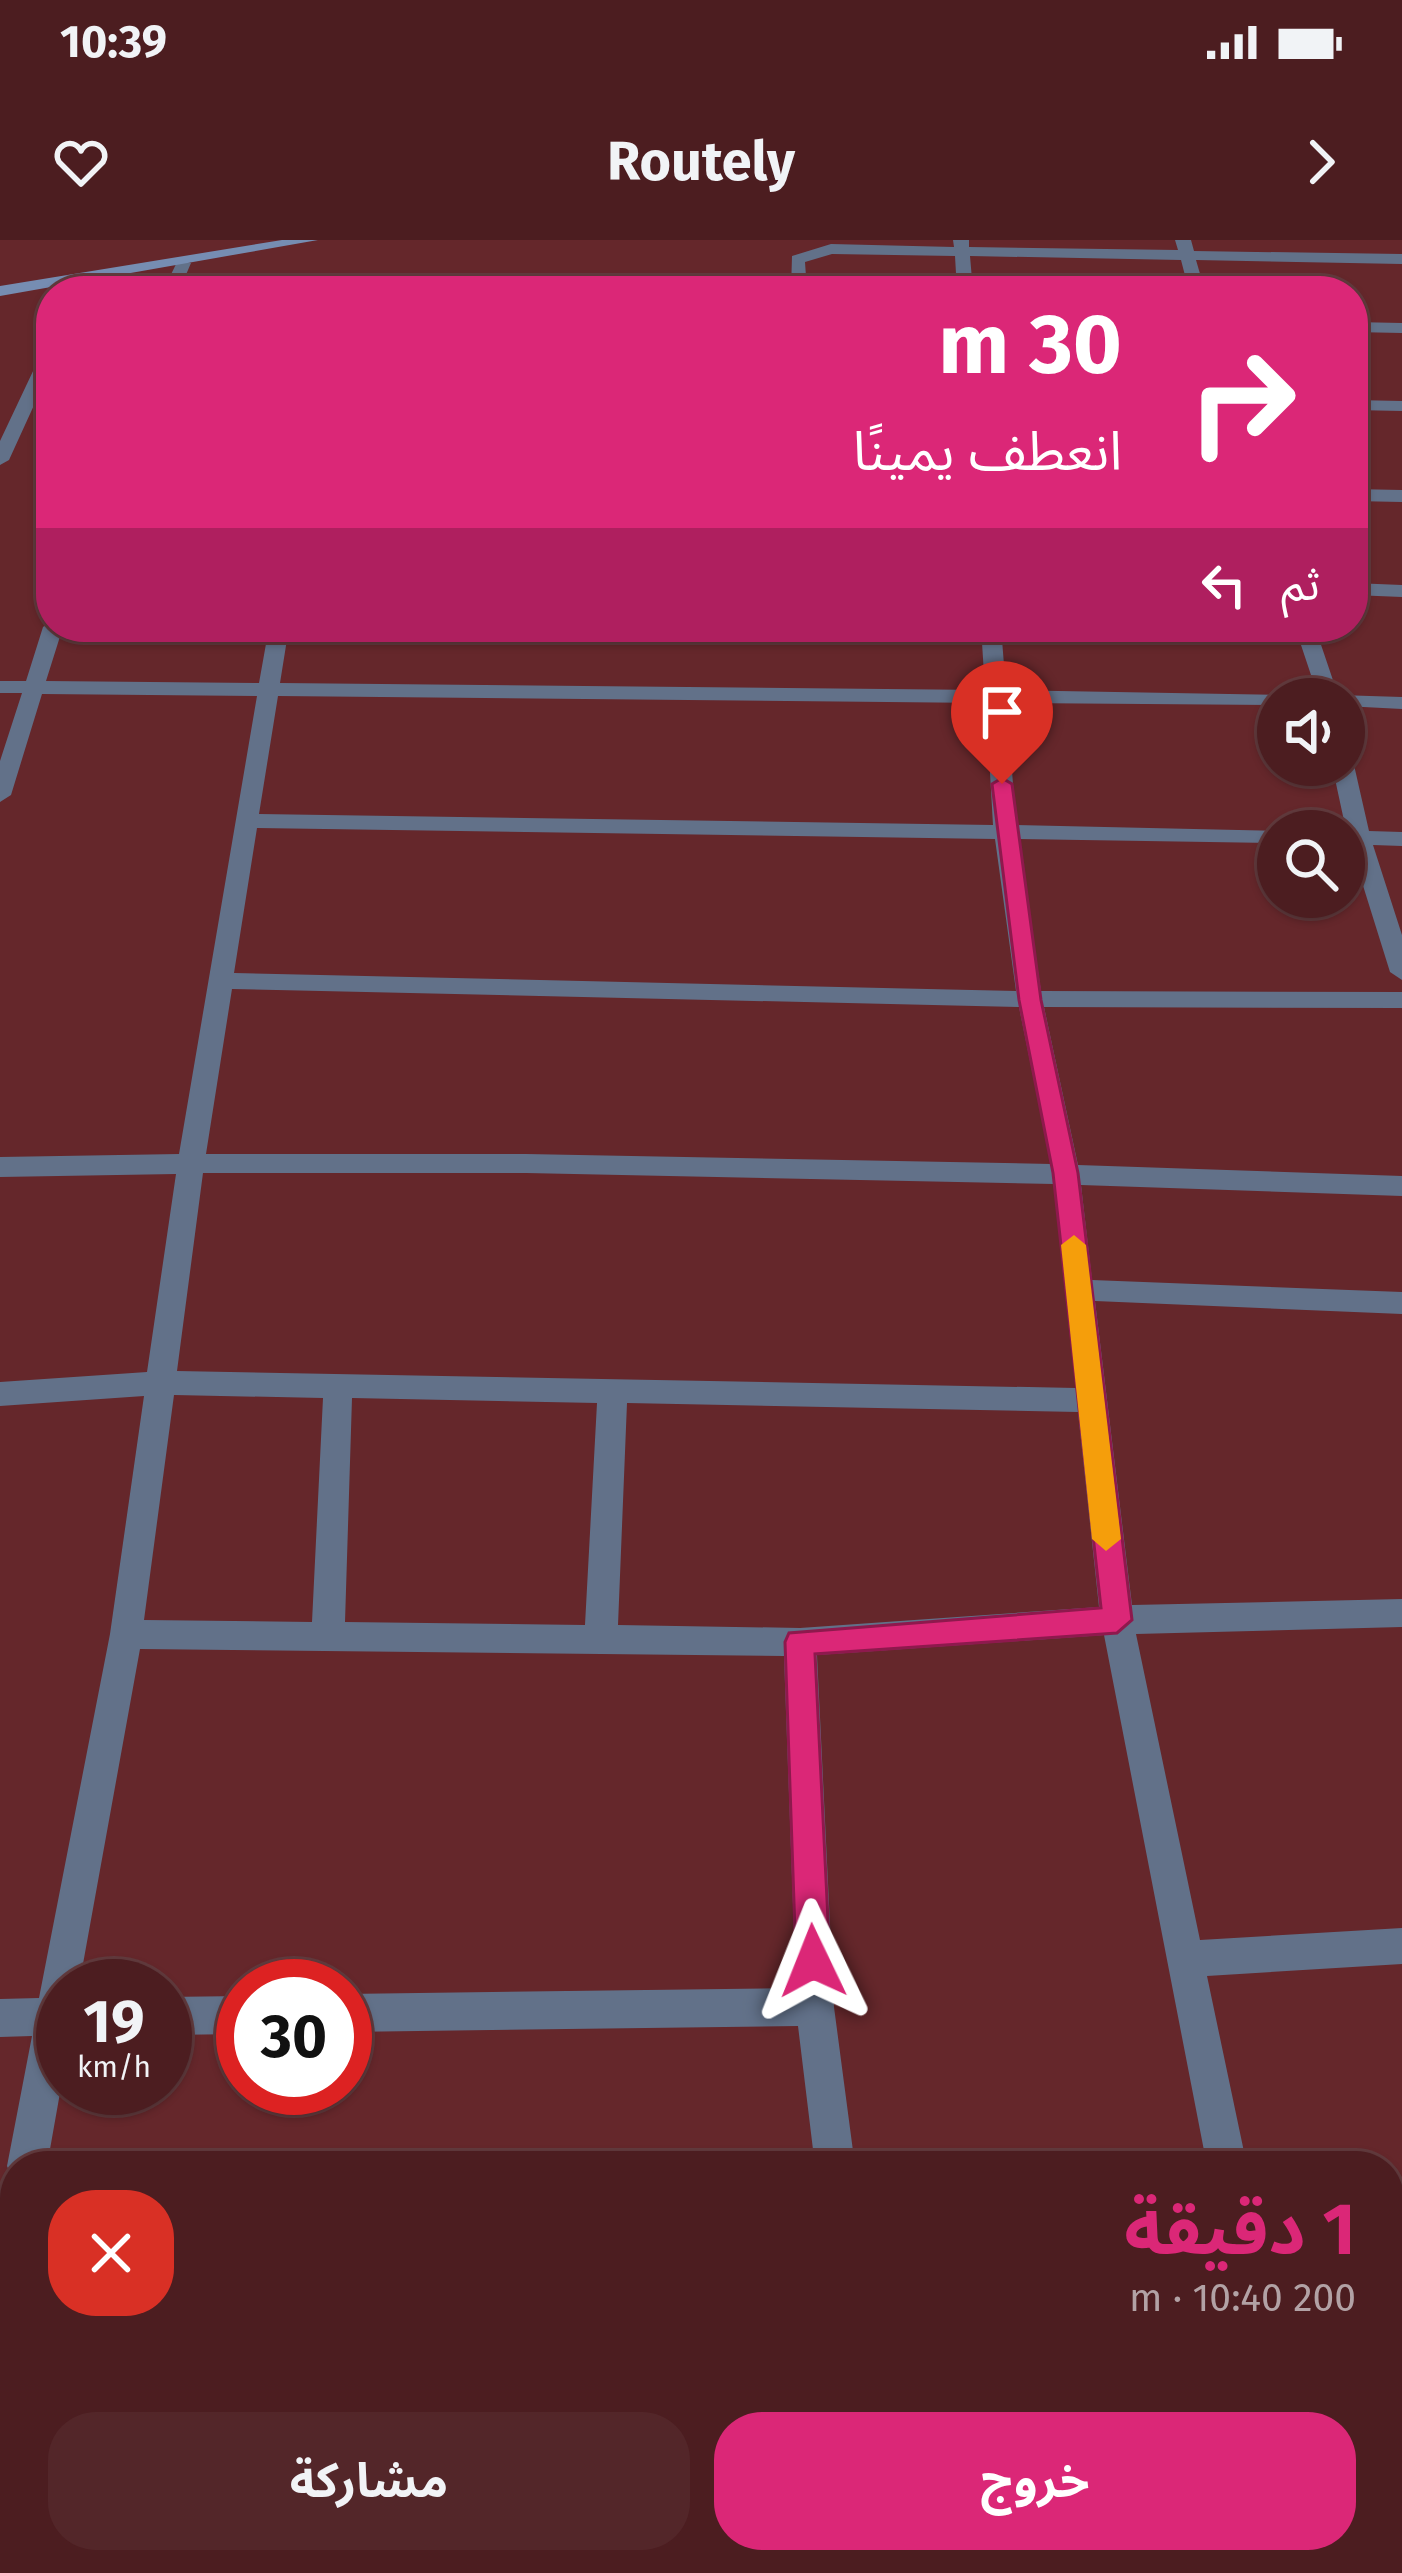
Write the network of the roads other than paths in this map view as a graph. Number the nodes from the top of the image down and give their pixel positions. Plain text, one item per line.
1 (310, 240) edge
2 (962, 246) edge
3 (1185, 246) edge
4 (1402, 259) edge
5 (183, 262) junction
6 (118, 276) edge
7 (177, 276) edge
8 (798, 276) edge
9 (964, 276) edge
10 (1193, 276) edge
11 (36, 288) edge
12 (0, 291) edge
13 (1368, 327) edge
14 (1402, 328) edge
15 (36, 381) edge
16 (1368, 405) edge
17 (1402, 406) edge
18 (3, 448) edge
19 (1368, 495) edge
20 (1402, 496) edge
21 (1368, 590) edge
22 (1402, 591) edge
23 (48, 642) edge
24 (276, 642) edge
25 (992, 642) edge
26 (1310, 642) edge
27 (1322, 678) edge
28 (0, 687) edge
29 (34, 687) junction
30 (267, 687) junction
31 (995, 694) junction
32 (1257, 699) edge
33 (1365, 701) edge
34 (1402, 703) edge
35 (0, 795) edge
36 (247, 820) junction
37 (1006, 828) junction
38 (1257, 835) edge
39 (1365, 838) edge
40 (1402, 839) edge
41 (1365, 873) edge
42 (1402, 972) edge
43 (224, 981) junction
44 (1030, 1000) junction
45 (1402, 1000) edge
46 (191, 1162) junction
47 (0, 1167) edge
48 (1066, 1173) junction
49 (1402, 1186) edge
50 (1078, 1290) junction
51 (1402, 1303) edge
52 (165, 1383) junction
53 (338, 1387) junction
54 (613, 1391) junction
55 (0, 1394) edge
56 (1089, 1400) junction
57 (1402, 1613) edge
58 (1117, 1620) junction
59 (126, 1634) junction
60 (328, 1637) junction
61 (601, 1640) junction
62 (800, 1642) junction
63 (1402, 1946) edge
64 (69, 1959) edge
65 (1185, 1959) junction
66 (815, 2007) junction
67 (372, 2013) edge
68 (36, 2017) edge
69 (0, 2018) edge
70 (38, 2115) edge
71 (30, 2151) edge
72 (833, 2151) edge
73 (1224, 2151) edge

1 - 5 street
2 - 3 street
2 - 8 street
2 - 9 street
3 - 4 street
3 - 10 street
5 - 6 street
5 - 7 street
11 - 12 street
13 - 14 street
15 - 18 street
16 - 17 street
19 - 20 street
21 - 22 street
23 - 29 street
24 - 30 street
25 - 31 street
26 - 27 street
28 - 29 street
29 - 30 street
29 - 35 street
30 - 31 street
30 - 36 street
31 - 32 street
31 - 37 street
33 - 34 street
36 - 37 street
36 - 43 street
37 - 38 street
37 - 44 street
39 - 40 street
41 - 42 street
43 - 44 street
43 - 46 street
44 - 45 street
44 - 48 street
46 - 47 street
46 - 48 street
46 - 52 street
48 - 49 street
48 - 50 street
50 - 51 street
50 - 56 street
52 - 53 street
52 - 55 street
52 - 59 street
53 - 54 street
53 - 60 street
54 - 56 street
54 - 61 street
56 - 58 street
57 - 58 street
58 - 62 street
58 - 65 street
59 - 60 street
59 - 64 street
60 - 61 street
61 - 62 street
62 - 66 street
63 - 65 street
65 - 73 street
66 - 67 street
66 - 72 street
68 - 69 street
70 - 71 street

